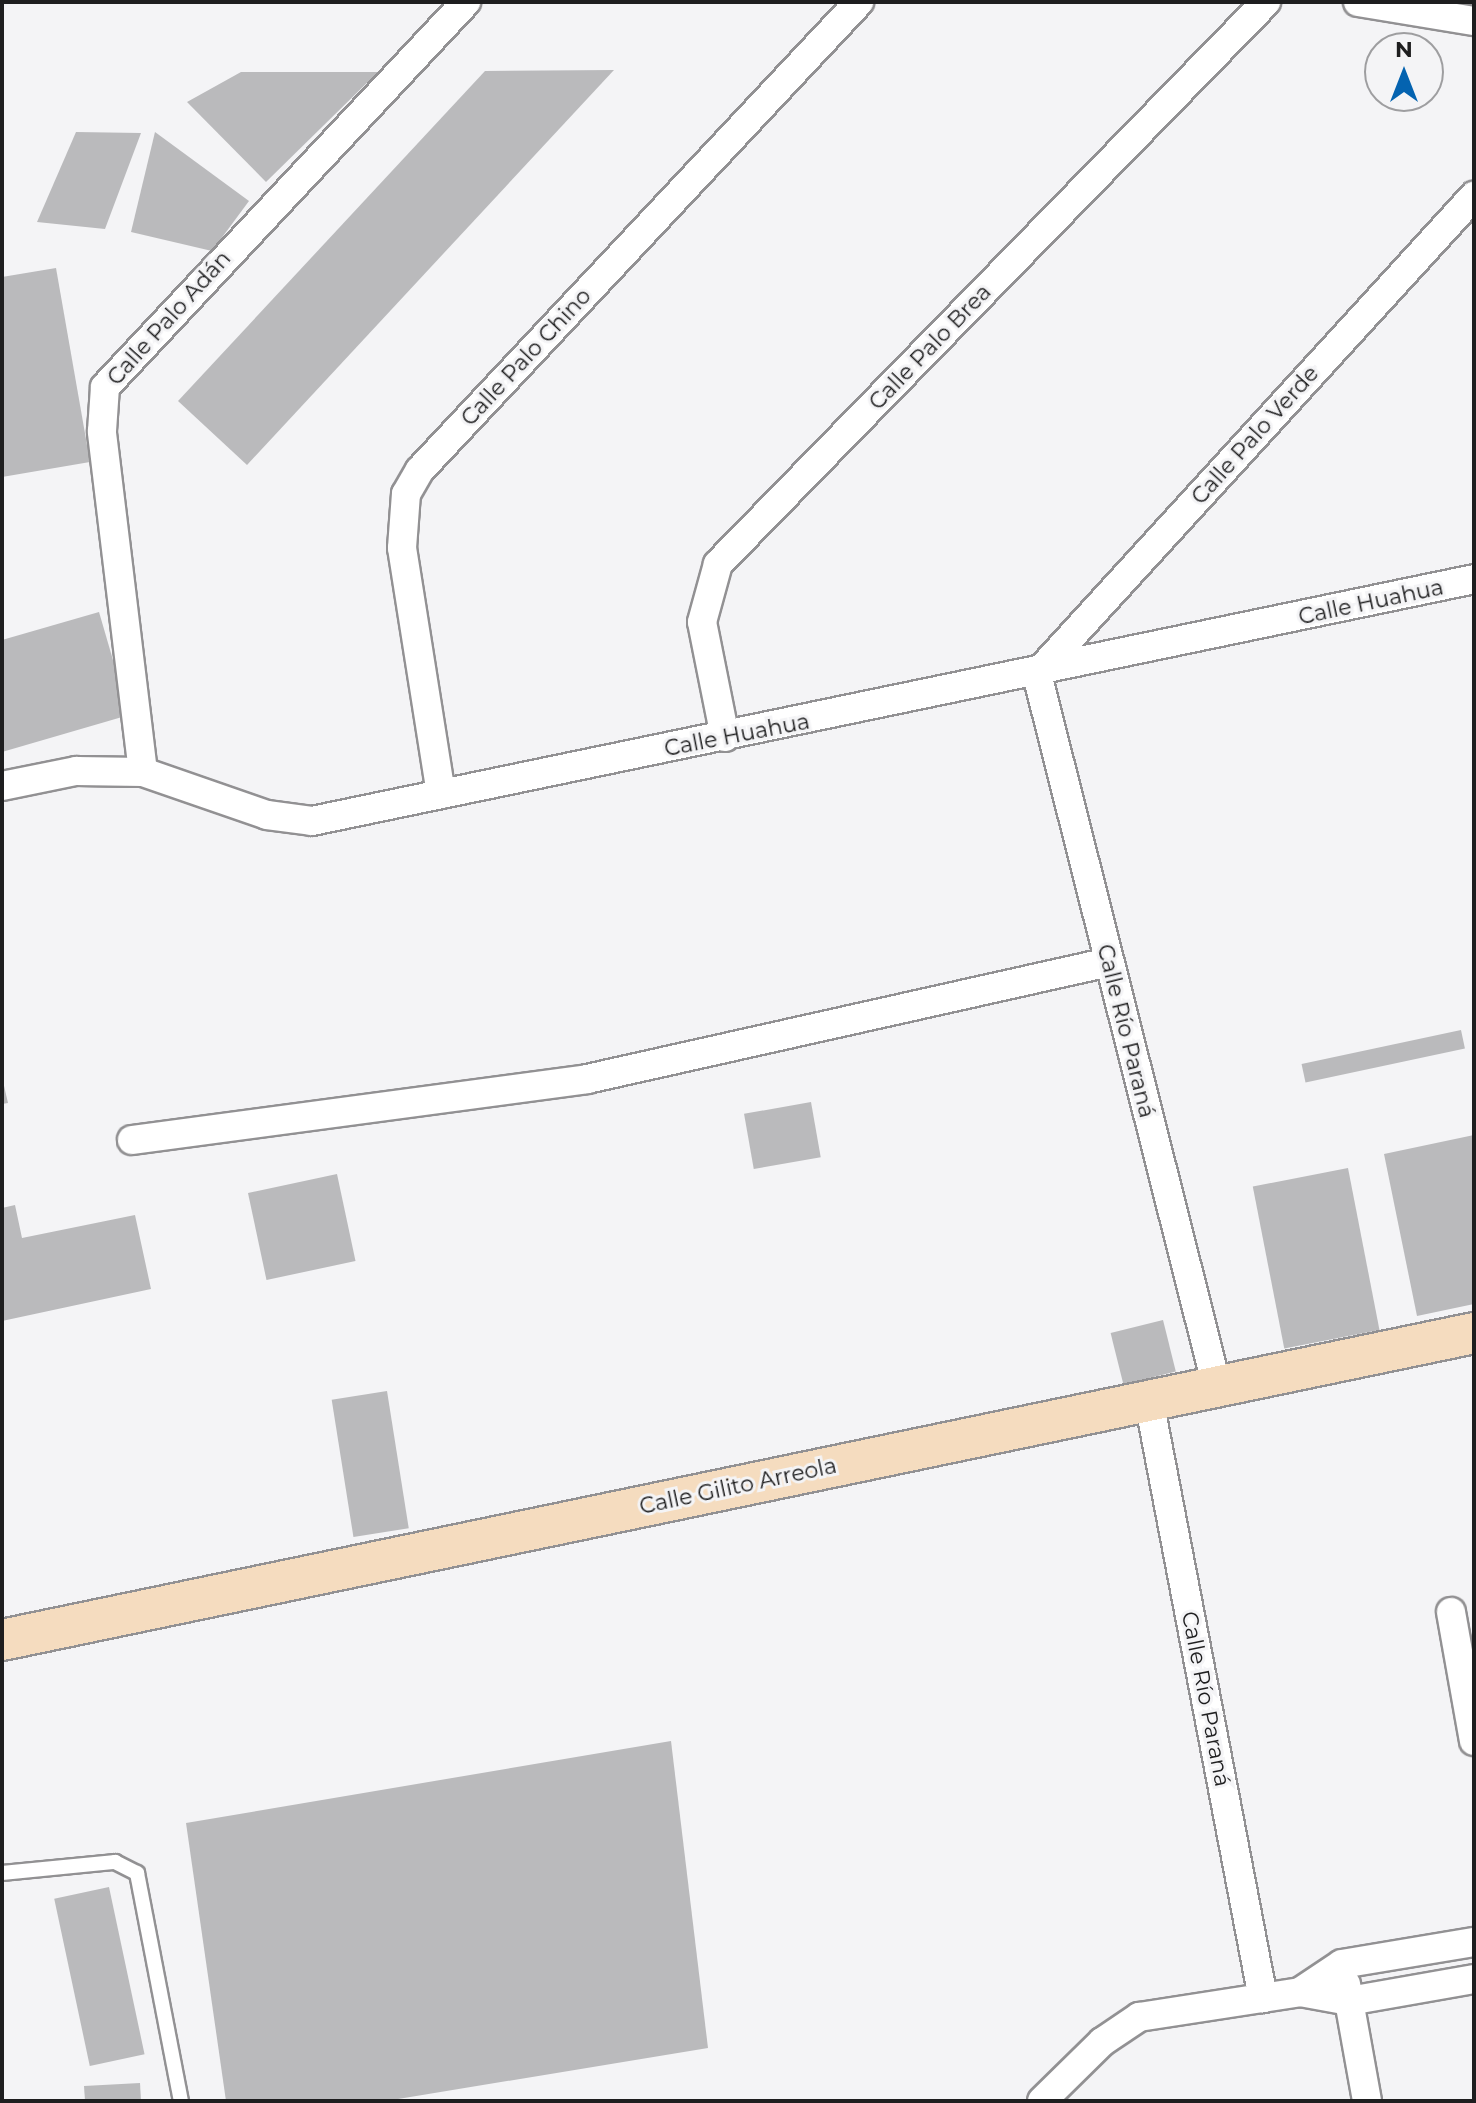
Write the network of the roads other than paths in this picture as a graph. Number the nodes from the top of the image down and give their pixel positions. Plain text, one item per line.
1 (466, 2) edge
2 (859, 2) edge
3 (1266, 2) edge
4 (1358, 2) edge
5 (1474, 21) edge
6 (1474, 196) edge
7 (1474, 579) edge
8 (1037, 674) junction
9 (725, 737) junction
10 (143, 772) junction
11 (2, 786) edge
12 (441, 794) junction
13 (1109, 962) junction
14 (132, 1140) dead end
15 (1474, 1333) edge
16 (1217, 1387) junction
17 (1149, 1401) junction
18 (1451, 1612) dead end
19 (2, 1640) edge
20 (1474, 1741) edge
21 (2, 1873) edge
22 (1474, 1942) edge
23 (1342, 1964) junction
24 (1474, 1979) edge
25 (1300, 1992) junction
26 (1263, 1998) junction
27 (1349, 2001) junction
28 (181, 2101) edge
29 (1042, 2101) edge
30 (1367, 2101) edge

1 - 10 street, Calle Palo Adán
2 - 12 street, Calle Palo Chino
3 - 9 street, Calle Palo Brea
4 - 5 street
6 - 8 street, Calle Palo Verde
7 - 8 street, Calle Huahua
8 - 9 street, Calle Huahua
8 - 13 street, Calle Río Paraná
9 - 12 street, Calle Huahua
10 - 11 street, Calle Huahua
10 - 12 street, Calle Huahua
13 - 14 street
13 - 16 street, Calle Río Paraná
15 - 16 street, Calle Gilito Arreola
16 - 17 street, Calle Gilito Arreola
17 - 19 street, Calle Gilito Arreola
17 - 26 street, Calle Río Paraná
18 - 20 street
21 - 28 lane
22 - 23 street
23 - 25 street
23 - 27 street
24 - 27 street
25 - 26 street
25 - 27 street
26 - 29 street
27 - 30 street

